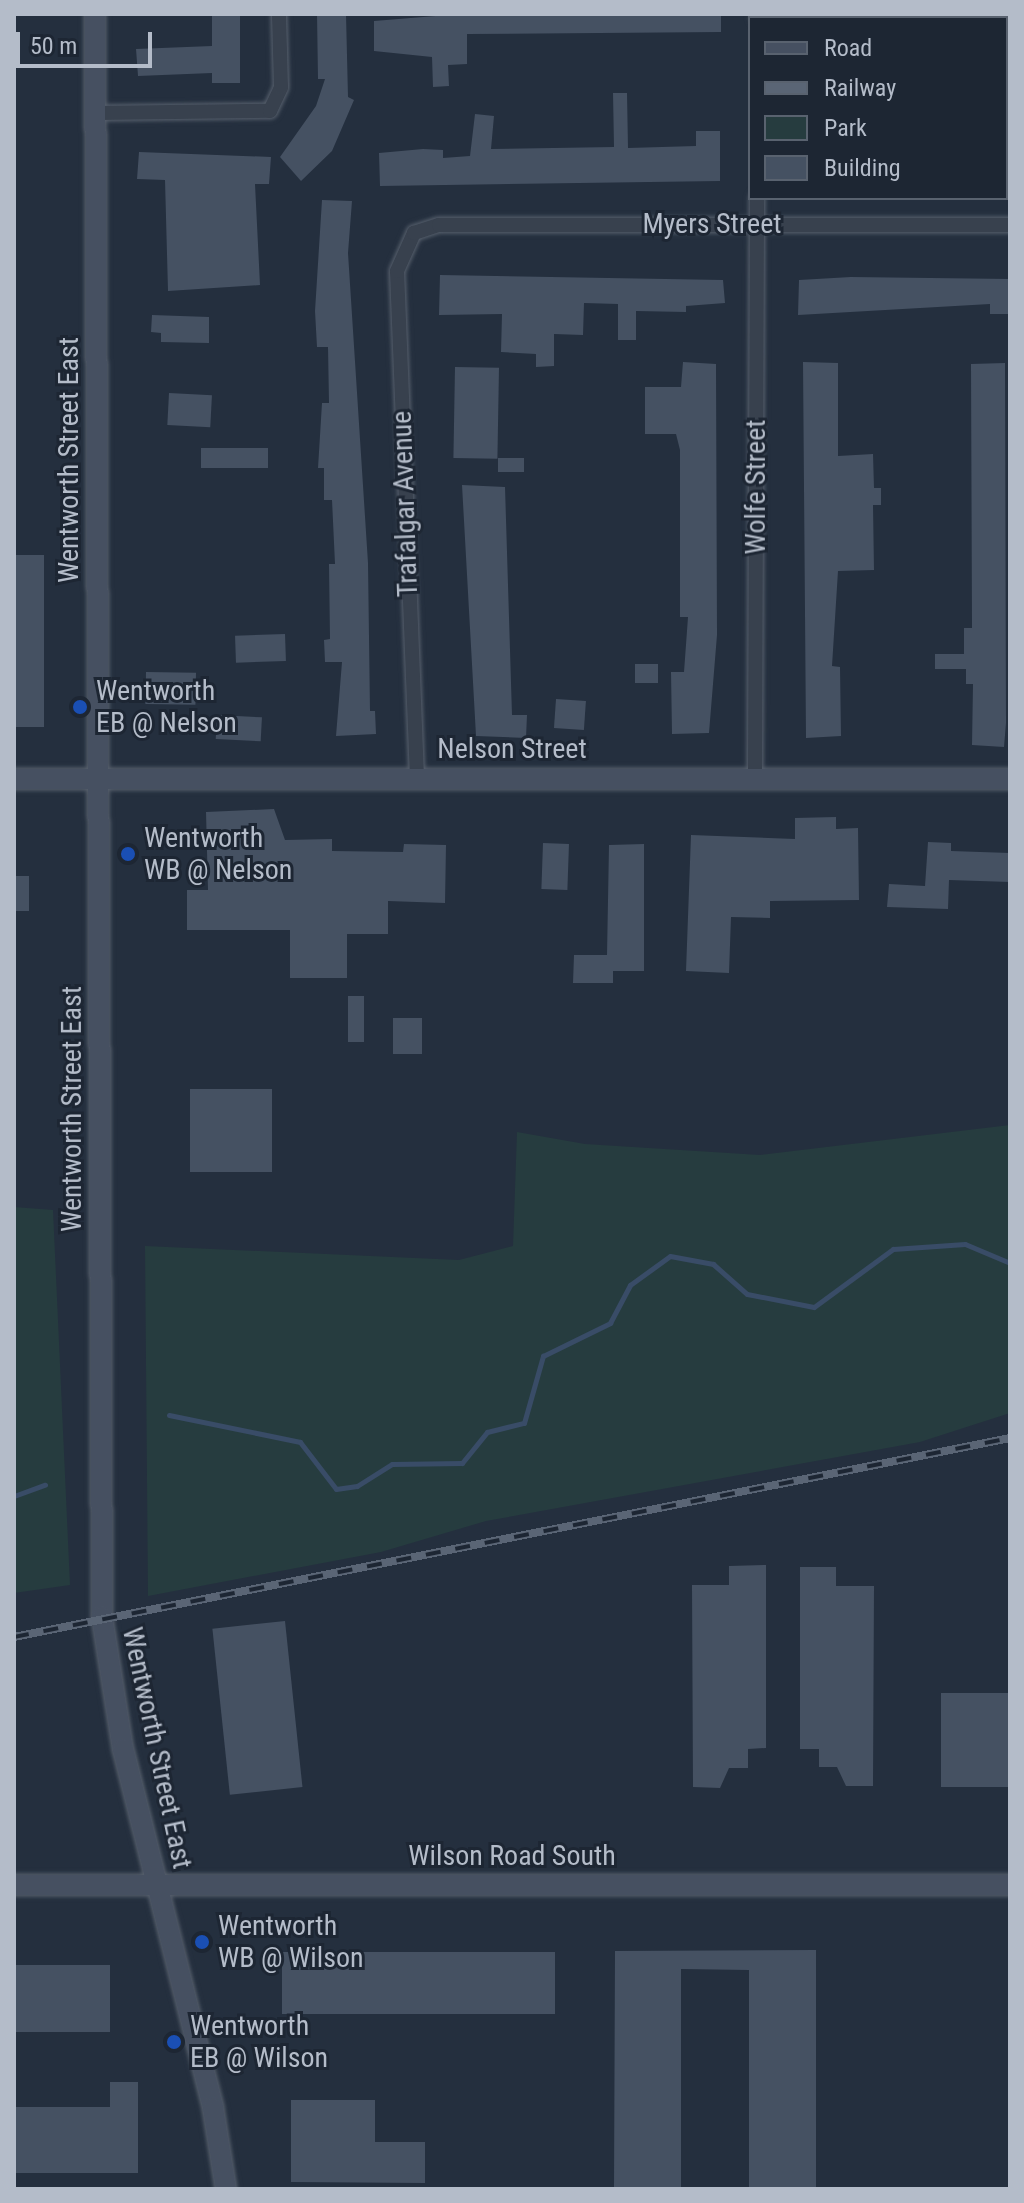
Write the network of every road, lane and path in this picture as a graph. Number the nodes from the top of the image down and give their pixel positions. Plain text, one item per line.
1 (95, 14) edge
2 (279, 14) edge
3 (96, 113) junction
4 (757, 200) edge
5 (756, 224) junction
6 (1010, 225) edge
7 (414, 233) joint
8 (755, 777) junction
9 (98, 778) junction
10 (417, 778) junction
11 (14, 779) edge
12 (1010, 779) edge
13 (156, 1883) junction
14 (14, 1885) edge
15 (1010, 1885) edge
16 (226, 2189) edge

1 - 3 main road, Wentworth Street East
2 - 3 street
3 - 9 main road, Wentworth Street East
4 - 5 street, Wolfe Street
5 - 6 street, Myers Street
5 - 7 street, Myers Street
5 - 8 street, Wolfe Street
7 - 10 street, Trafalgar Avenue
8 - 10 main road, Nelson Street
8 - 12 main road, Nelson Street
9 - 10 main road, Nelson Street
9 - 11 main road, Nelson Street
9 - 13 main road, Wentworth Street East
13 - 14 main road, Wilson Road South
13 - 15 main road, Wilson Road South
13 - 16 main road, Wentworth Street East

